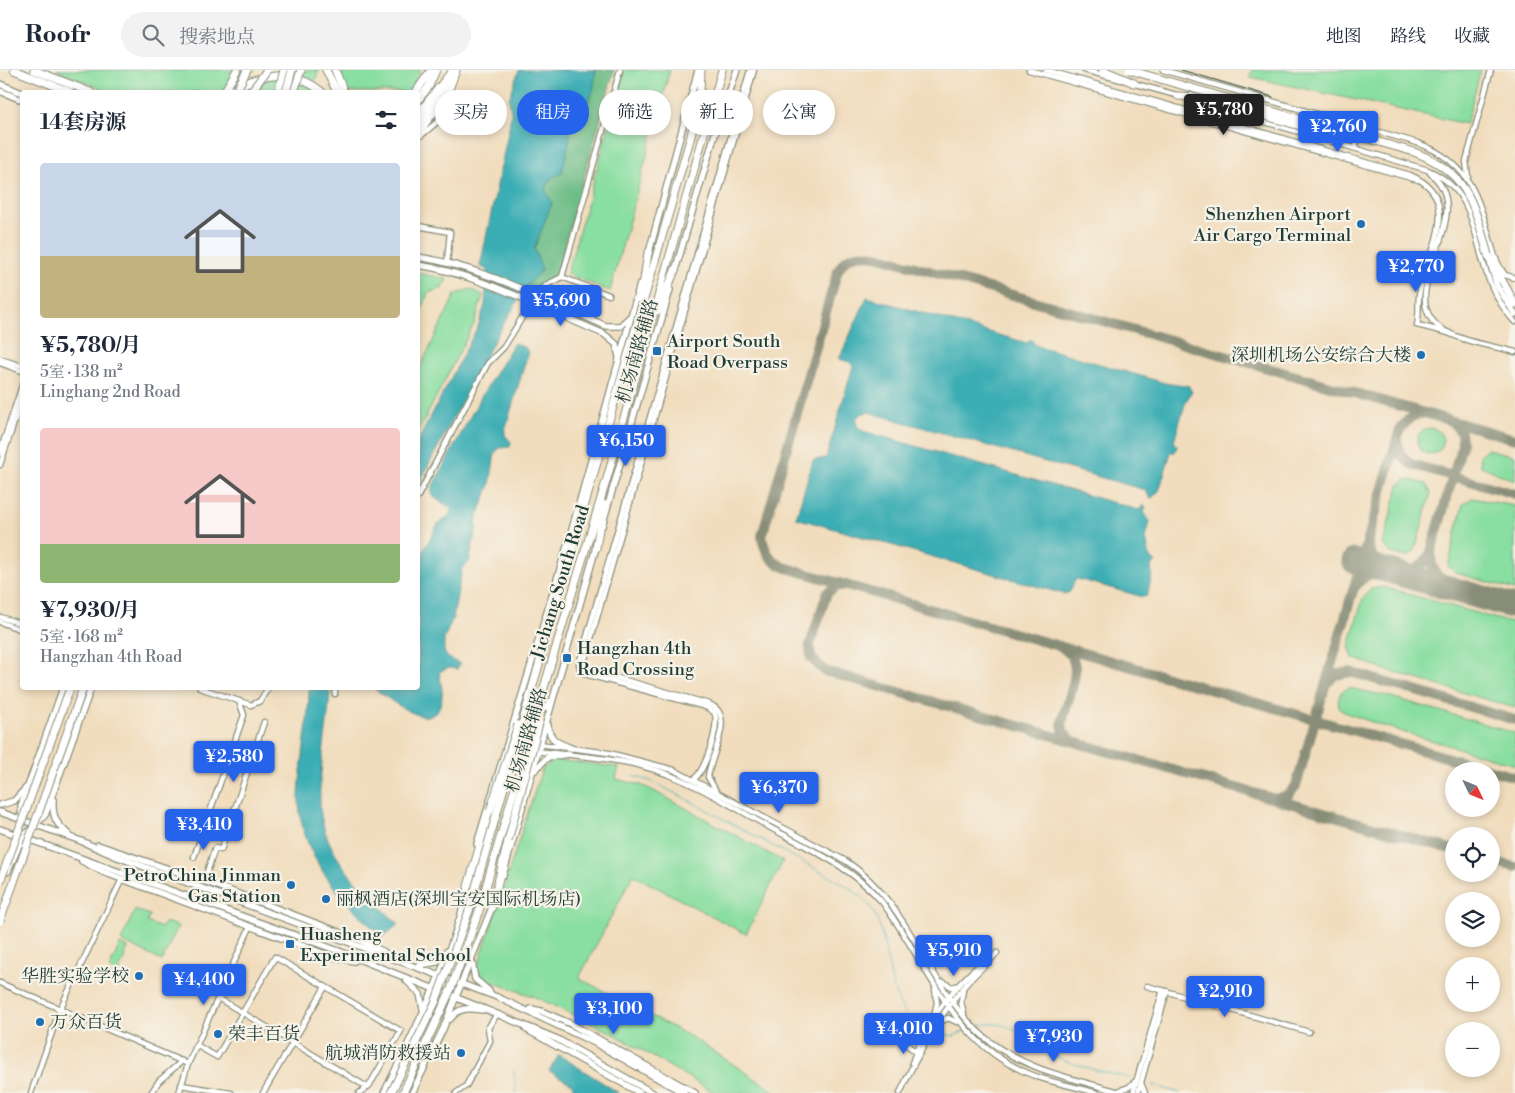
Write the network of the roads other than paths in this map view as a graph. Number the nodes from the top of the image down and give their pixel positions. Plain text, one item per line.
1 (14, 70) edge
2 (34, 70) edge
3 (237, 70) edge
4 (247, 70) edge
5 (267, 70) edge
6 (284, 70) edge
7 (292, 70) edge
8 (301, 70) edge
9 (326, 70) edge
10 (335, 70) edge
11 (431, 70) edge
12 (436, 70) edge
13 (454, 70) edge
14 (620, 70) edge
15 (700, 70) edge
16 (722, 70) edge
17 (736, 70) edge
18 (750, 70) edge
19 (754, 70) edge
20 (1029, 70) edge
21 (1046, 70) edge
22 (1084, 70) edge
23 (1103, 70) edge
24 (1129, 70) edge
25 (1164, 70) edge
26 (1491, 70) edge
27 (276, 71) edge
28 (429, 81) junction
29 (1134, 83) junction
30 (0, 84) edge
31 (65, 90) edge
32 (85, 90) edge
33 (225, 90) edge
34 (233, 90) edge
35 (237, 90) edge
36 (252, 90) edge
37 (279, 90) edge
38 (287, 90) edge
39 (295, 90) edge
40 (320, 90) edge
41 (336, 90) edge
42 (343, 90) edge
43 (418, 90) edge
44 (443, 90) edge
45 (443, 90) edge
46 (0, 91) edge
47 (20, 92) edge
48 (1178, 96) junction
49 (420, 97) edge
50 (435, 98) edge
51 (20, 99) edge
52 (435, 101) edge
53 (435, 104) edge
54 (420, 112) edge
55 (420, 121) edge
56 (435, 124) edge
57 (1361, 127) junction
58 (420, 130) edge
59 (420, 136) edge
60 (1364, 137) junction
61 (1355, 148) junction
62 (1373, 153) junction
63 (1368, 163) junction
64 (1418, 167) junction
65 (1468, 179) junction
66 (1423, 181) junction
67 (1480, 202) junction
68 (1467, 207) junction
69 (420, 226) edge
70 (1487, 252) junction
71 (648, 253) junction
72 (420, 257) edge
73 (447, 263) junction
74 (420, 265) edge
75 (676, 268) junction
76 (562, 277) junction
77 (1515, 278) edge
78 (609, 295) dead end
79 (537, 297) junction
80 (528, 302) junction
81 (1515, 304) edge
82 (635, 307) junction
83 (1515, 314) edge
84 (1515, 322) edge
85 (606, 326) junction
86 (1449, 333) junction
87 (604, 334) junction
88 (633, 338) junction
89 (646, 342) junction
90 (1515, 352) edge
91 (0, 359) edge
92 (0, 363) edge
93 (20, 365) edge
94 (618, 369) junction
95 (20, 370) edge
96 (20, 392) edge
97 (20, 405) edge
98 (0, 452) edge
99 (0, 465) edge
100 (608, 475) junction
101 (420, 492) edge
102 (596, 548) junction
103 (0, 617) edge
104 (0, 622) edge
105 (20, 623) edge
106 (20, 629) edge
107 (543, 654) junction
108 (553, 657) junction
109 (556, 687) junction
110 (62, 690) edge
111 (69, 690) edge
112 (82, 690) edge
113 (90, 690) edge
114 (206, 690) edge
115 (267, 690) edge
116 (335, 690) edge
117 (335, 694) dead end
118 (522, 696) junction
119 (239, 701) junction
120 (550, 709) junction
121 (264, 722) dead end
122 (508, 739) junction
123 (540, 744) junction
124 (506, 746) junction
125 (571, 748) junction
126 (538, 751) junction
127 (569, 754) junction
128 (694, 779) junction
129 (30, 782) junction
130 (530, 782) junction
131 (716, 790) junction
132 (53, 793) junction
133 (0, 805) edge
134 (0, 812) edge
135 (22, 819) junction
136 (36, 824) junction
137 (0, 829) edge
138 (23, 837) junction
139 (72, 837) junction
140 (82, 841) junction
141 (64, 852) junction
142 (194, 857) dead end
143 (0, 873) edge
144 (122, 879) junction
145 (204, 880) junction
146 (0, 882) edge
147 (468, 886) junction
148 (492, 907) junction
149 (0, 921) edge
150 (250, 926) junction
151 (453, 937) junction
152 (451, 944) junction
153 (478, 944) junction
154 (473, 956) junction
155 (399, 960) junction
156 (370, 964) junction
157 (414, 965) junction
158 (439, 974) junction
159 (937, 975) junction
160 (402, 977) junction
161 (933, 982) junction
162 (0, 983) edge
163 (462, 983) junction
164 (963, 984) junction
165 (1146, 986) dead end
166 (325, 987) junction
167 (434, 989) junction
168 (1165, 991) junction
169 (497, 997) junction
170 (218, 998) junction
171 (457, 998) junction
172 (952, 999) junction
173 (947, 1005) junction
174 (522, 1008) junction
175 (60, 1009) junction
176 (243, 1012) junction
177 (494, 1013) junction
178 (422, 1017) junction
179 (967, 1019) junction
180 (932, 1022) junction
181 (518, 1023) junction
182 (960, 1024) junction
183 (935, 1026) junction
184 (417, 1027) junction
185 (443, 1029) junction
186 (898, 1029) dead end
187 (1309, 1032) dead end
188 (439, 1039) junction
189 (292, 1042) junction
190 (922, 1044) junction
191 (196, 1045) junction
192 (916, 1052) junction
193 (185, 1063) junction
194 (909, 1074) junction
195 (1139, 1080) junction
196 (181, 1085) junction
197 (367, 1087) junction
198 (1116, 1091) junction
199 (31, 1093) edge
200 (151, 1093) edge
201 (180, 1093) edge
202 (231, 1093) edge
203 (263, 1093) edge
204 (360, 1093) edge
205 (384, 1093) edge
206 (391, 1093) edge
207 (403, 1093) edge
208 (412, 1093) edge
209 (456, 1093) edge
210 (640, 1093) edge
211 (653, 1093) edge
212 (684, 1093) edge
213 (695, 1093) edge
214 (900, 1093) edge
215 (1097, 1093) edge
216 (1123, 1093) edge
217 (1134, 1093) edge
218 (1138, 1093) edge
219 (1145, 1093) edge

1 - 31 highway
2 - 32 highway
3 - 33 highway
4 - 35 highway, bridge
5 - 36 highway, bridge
6 - 37 highway, bridge
7 - 38 highway, bridge
8 - 39 highway, bridge
9 - 41 highway
10 - 42 highway
11 - 28 highway
12 - 28 highway
13 - 44 highway
13 - 45 highway
14 - 76 street
15 - 71 main road, 机场南路辅路
15 - 88 highway, Jichang South Road
16 - 89 highway, Jichang South Road
17 - 75 main road, 机场南路辅路
18 - 128 street
19 - 131 street
20 - 66 street
21 - 63 street
22 - 29 street
23 - 29 highway
24 - 60 highway, bridge
25 - 57 street
26 - 65 street
27 - 34 highway
27 - 40 highway, bridge
28 - 43 highway
28 - 49 highway
29 - 48 street
30 - 47 main road
46 - 51 main road
48 - 60 highway, bridge
48 - 61 street
50 - 54 highway
52 - 55 highway
53 - 58 highway
56 - 59 street
57 - 61 street
57 - 65 street
60 - 70 highway, bridge
61 - 62 street
62 - 63 street
62 - 64 street
63 - 66 street
64 - 68 street
64 - 86 street
65 - 67 street
66 - 86 street
67 - 68 street
67 - 70 street
68 - 70 street
69 - 73 street
70 - 77 street
70 - 81 highway
70 - 83 main road
70 - 84 street
71 - 82 main road, 机场南路辅路
71 - 88 highway
72 - 73 main road
73 - 79 main road
74 - 80 main road
75 - 89 highway
75 - 102 main road, 机场南路辅路
76 - 78 street
76 - 79 street
79 - 85 main road
80 - 87 main road
80 - 101 street
82 - 85 main road
82 - 94 main road, 机场南路辅路
85 - 87 main road
86 - 90 street
87 - 94 main road
88 - 107 highway, Jichang South Road, bridge
89 - 100 highway, Jichang South Road
91 - 93 street
92 - 95 street
94 - 118 main road, 机场南路辅路
96 - 98 street
97 - 99 street
100 - 102 highway
100 - 108 highway, Jichang South Road
102 - 109 main road, 机场南路辅路
103 - 105 street
104 - 106 street
107 - 147 highway, bridge
107 - 206 highway, Jichang South Road, bridge
108 - 148 highway, bridge
108 - 207 highway, Jichang South Road, bridge
109 - 118 main road
109 - 120 main road, 机场南路辅路
110 - 129 main road
111 - 146 highway, bridge
112 - 149 highway, bridge
113 - 132 main road
114 - 119 street
115 - 119 street
116 - 117 street
118 - 122 main road, 机场南路辅路
119 - 142 street
120 - 123 main road, 机场南路辅路
120 - 125 main road
121 - 145 street
122 - 123 street
122 - 124 main road, 机场南路辅路
123 - 125 street
123 - 126 main road, 机场南路辅路
124 - 126 street
124 - 147 main road, 机场南路辅路
125 - 128 street
126 - 127 street
126 - 130 main road, 机场南路辅路
127 - 130 main road
127 - 161 street
128 - 131 street
129 - 133 main road
129 - 135 main road
130 - 148 main road, 机场南路辅路
131 - 159 street
132 - 136 main road
132 - 139 main road
134 - 135 main road
135 - 136 main road
135 - 138 main road
136 - 138 main road
136 - 139 main road
137 - 138 main road
138 - 141 main road
138 - 143 street
139 - 140 main road
140 - 145 main road
140 - 155 main road
141 - 144 main road
141 - 156 main road
144 - 150 main road
144 - 175 street
145 - 155 main road
147 - 151 main road, 机场南路辅路
148 - 153 main road, 机场南路辅路
150 - 156 main road
150 - 170 street
151 - 152 main road, 机场南路辅路
151 - 153 main road
152 - 157 main road
152 - 158 main road, 机场南路辅路
153 - 154 main road, 机场南路辅路
154 - 163 main road, 机场南路辅路
154 - 169 main road
155 - 157 main road
156 - 160 main road
157 - 158 main road
158 - 163 main road
158 - 167 main road, 机场南路辅路
159 - 164 street
159 - 172 street
160 - 167 main road
160 - 178 main road
161 - 173 street
161 - 180 street
162 - 175 street
163 - 169 main road
163 - 171 main road, 机场南路辅路
164 - 164 street
164 - 172 street
164 - 179 street
165 - 168 street
166 - 176 street
166 - 189 street
166 - 197 street
167 - 171 main road
167 - 178 main road, 机场南路辅路
168 - 187 street
168 - 195 street
169 - 174 main road
170 - 176 street
170 - 191 street
171 - 177 main road
171 - 185 main road, 机场南路辅路
172 - 173 street
172 - 179 street
173 - 180 street
173 - 182 street
173 - 183 street
174 - 212 main road
174 - 213 main road
175 - 193 street
175 - 199 street
176 - 189 street
176 - 191 street
177 - 181 main road
177 - 185 main road
177 - 209 street
178 - 184 main road, 机场南路辅路
179 - 198 street
180 - 190 street
181 - 210 main road
181 - 211 main road
182 - 183 street
182 - 215 street
183 - 190 street
184 - 188 main road
184 - 205 main road, 机场南路辅路
185 - 188 main road, 机场南路辅路
186 - 192 street
188 - 208 main road, 机场南路辅路
189 - 197 street
189 - 203 street
190 - 192 street
190 - 194 street
191 - 193 street
192 - 194 street
193 - 196 street
193 - 200 street
194 - 214 street
195 - 198 street
195 - 217 street
195 - 218 street
195 - 219 street
196 - 201 street
196 - 202 street
197 - 204 street
198 - 216 street

